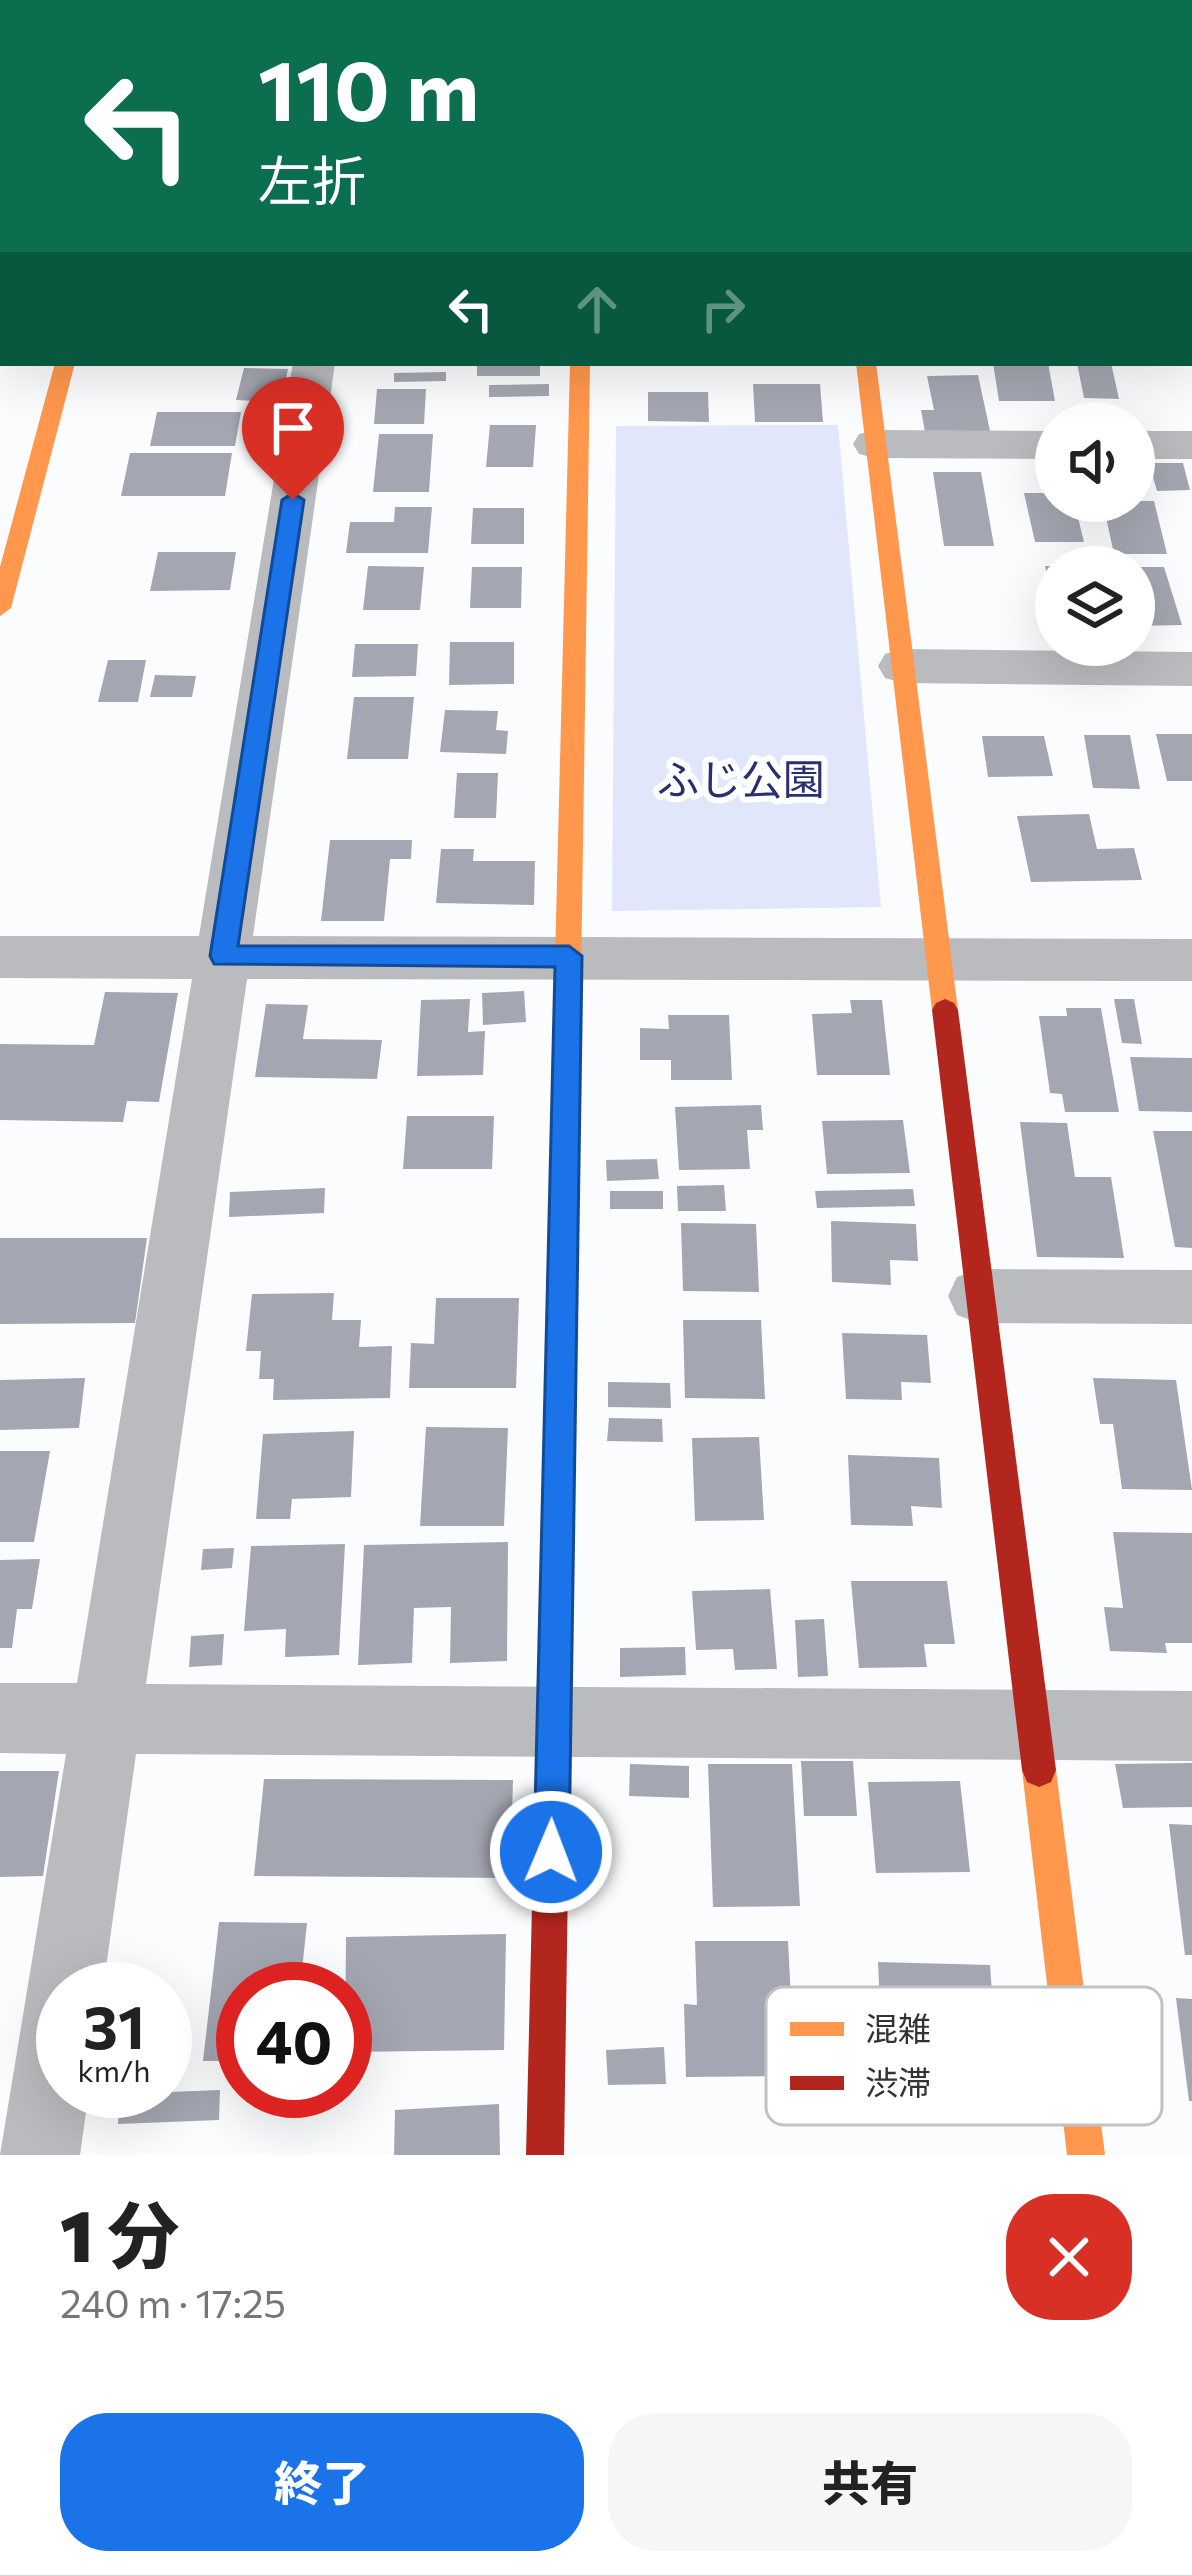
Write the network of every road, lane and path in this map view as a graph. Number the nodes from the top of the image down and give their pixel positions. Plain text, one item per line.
1 (64, 366) edge
2 (314, 366) edge
3 (580, 366) edge
4 (866, 366) edge
5 (875, 444) junction
6 (1035, 445) edge
7 (1155, 445) edge
8 (1192, 446) edge
9 (12, 514) edge
10 (1, 601) edge
11 (902, 666) junction
12 (1192, 669) edge
13 (223, 956) junction
14 (569, 956) junction
15 (0, 957) edge
16 (937, 958) junction
17 (1192, 960) edge
18 (979, 1296) junction
19 (1192, 1298) edge
20 (0, 1718) edge
21 (107, 1720) junction
22 (554, 1723) junction
23 (1192, 1726) edge
24 (1033, 1727) junction
25 (69, 1962) edge
26 (1065, 1987) edge
27 (46, 2118) edge
28 (1082, 2125) edge
29 (40, 2155) edge
30 (544, 2155) edge
31 (1086, 2155) edge

1 - 9 street
2 - 13 street
3 - 14 street
4 - 5 street
5 - 6 street
5 - 11 street
7 - 8 street
9 - 10 street
11 - 12 street
11 - 16 street
13 - 14 street
13 - 15 street
13 - 21 street
14 - 16 street
14 - 22 street
16 - 17 street
16 - 18 street
18 - 19 street
18 - 24 street
20 - 21 street
21 - 22 street
21 - 25 street
22 - 24 street
22 - 30 street
23 - 24 street
24 - 26 street
27 - 29 street
28 - 31 street

